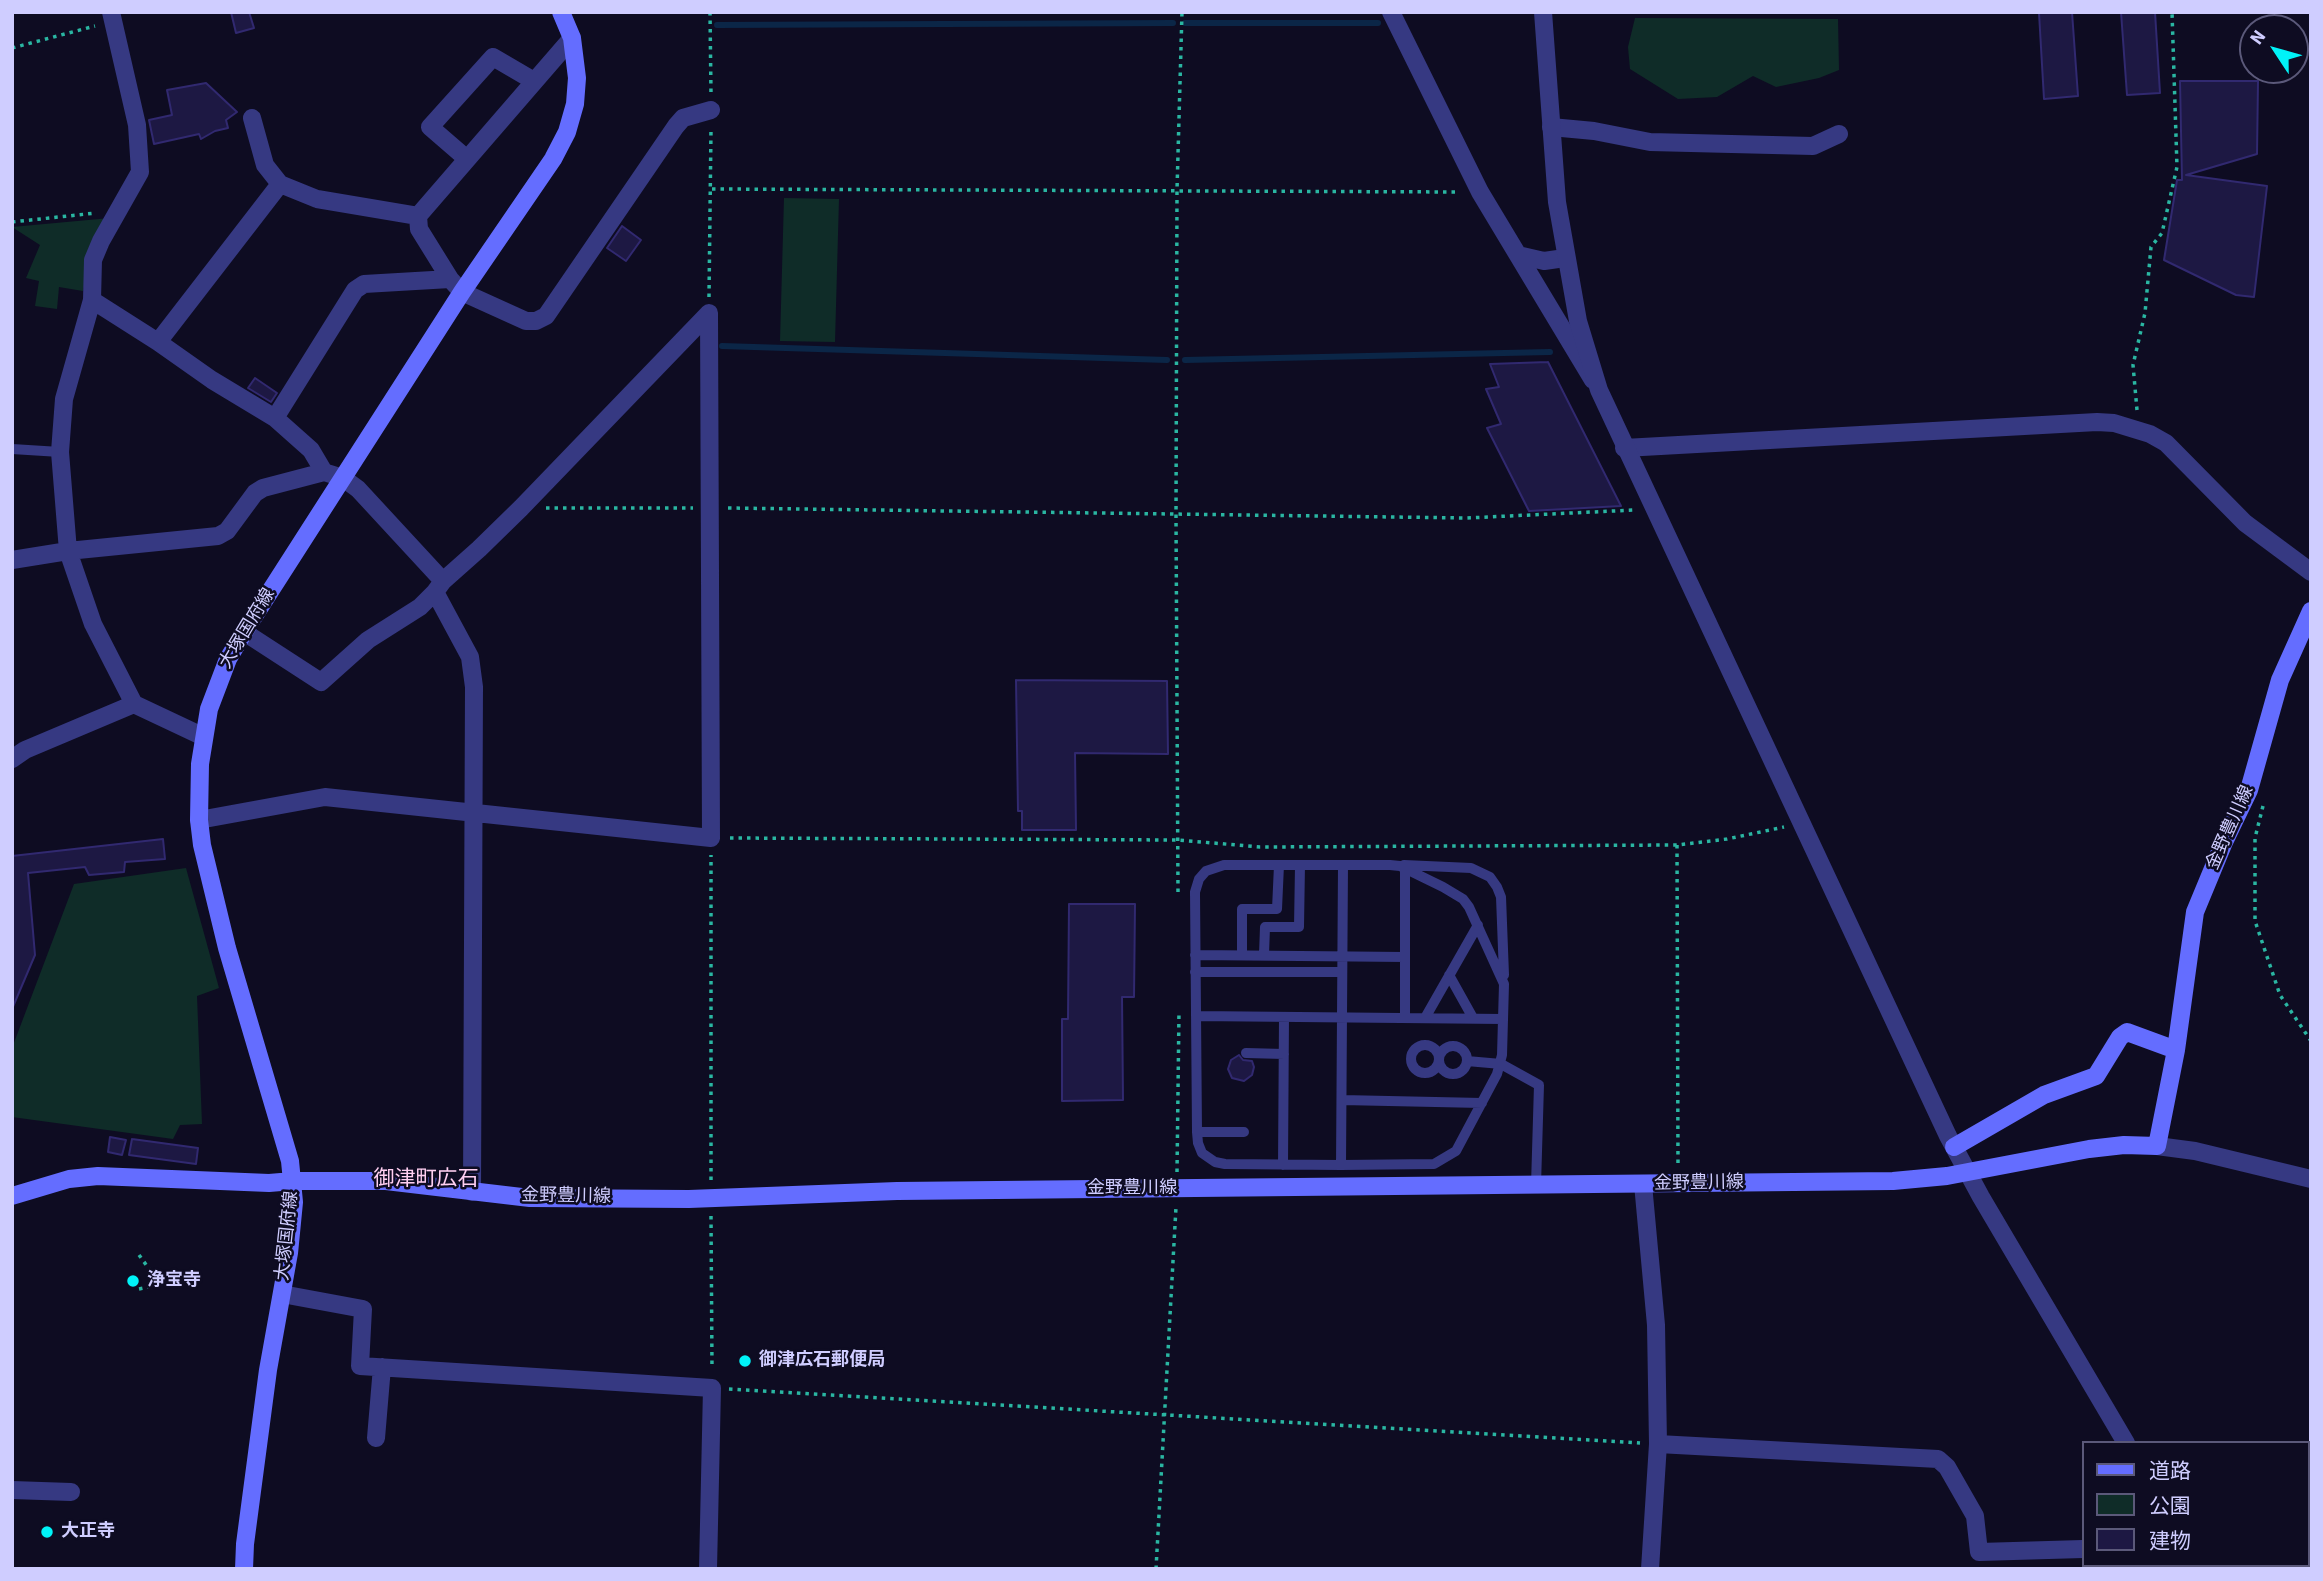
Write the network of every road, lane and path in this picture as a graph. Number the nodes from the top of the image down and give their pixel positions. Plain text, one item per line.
1 (561, 12) edge
2 (710, 12) edge
3 (1182, 12) edge
4 (1391, 12) edge
5 (1543, 12) edge
6 (2172, 12) edge
7 (112, 17) edge
8 (572, 38) junction
9 (12, 48) edge
10 (534, 81) junction
11 (711, 110) junction
12 (252, 118) dead end
13 (1551, 127) junction
14 (1839, 134) dead end
15 (467, 159) junction
16 (280, 184) junction
17 (712, 189) junction
18 (1177, 190) junction
19 (1480, 192) junction
20 (119, 210) junction
21 (418, 216) junction
22 (12, 222) edge
23 (1518, 255) junction
24 (1565, 258) junction
25 (456, 285) junction
26 (92, 300) junction
27 (709, 313) junction
28 (158, 342) junction
29 (1599, 390) junction
30 (275, 418) junction
31 (2139, 430) junction
32 (1624, 448) junction
33 (12, 449) edge
34 (60, 452) junction
35 (324, 471) junction
36 (342, 478) junction
37 (521, 508) junction
38 (711, 508) junction
39 (1654, 509) junction
40 (1176, 516) junction
41 (68, 551) junction
42 (12, 560) edge
43 (2311, 572) edge
44 (439, 586) junction
45 (2311, 611) edge
46 (244, 632) junction
47 (134, 704) junction
48 (204, 737) junction
49 (12, 759) edge
50 (2265, 800) dead end
51 (473, 812) junction
52 (199, 820) junction
53 (1800, 824) junction
54 (711, 838) junction
55 (1178, 840) junction
56 (1677, 845) junction
57 (1279, 865) junction
58 (1300, 865) junction
59 (1343, 865) junction
60 (1391, 865) junction
61 (1405, 869) junction
62 (1178, 895) dead end
63 (1478, 925) junction
64 (1195, 955) junction
65 (1242, 955) junction
66 (1264, 955) junction
67 (1342, 956) junction
68 (1405, 957) junction
69 (1195, 972) junction
70 (1342, 972) junction
71 (1449, 975) junction
72 (1504, 984) junction
73 (1179, 1004) dead end
74 (1196, 1016) junction
75 (1284, 1017) junction
76 (1342, 1017) junction
77 (1405, 1018) junction
78 (1425, 1018) junction
79 (1473, 1018) junction
80 (1503, 1018) junction
81 (2311, 1041) edge
82 (2176, 1050) junction
83 (1246, 1053) dead end
84 (1284, 1054) junction
85 (1467, 1061) junction
86 (1501, 1064) junction
87 (1342, 1100) junction
88 (1482, 1103) junction
89 (1197, 1132) junction
90 (1244, 1132) dead end
91 (2157, 1146) junction
92 (1954, 1147) junction
93 (1283, 1165) junction
94 (1341, 1165) junction
95 (1967, 1172) junction
96 (2311, 1179) edge
97 (293, 1181) junction
98 (1643, 1184) junction
99 (1678, 1184) junction
100 (1536, 1185) junction
101 (1177, 1188) junction
102 (472, 1192) junction
103 (12, 1196) edge
104 (711, 1198) junction
105 (139, 1255) dead end
106 (185, 1280) dead end
107 (161, 1285) junction
108 (139, 1289) dead end
109 (282, 1294) junction
110 (382, 1367) junction
111 (712, 1388) junction
112 (1164, 1415) junction
113 (376, 1438) dead end
114 (2125, 1441) edge
115 (1658, 1444) junction
116 (12, 1490) edge
117 (71, 1492) dead end
118 (2082, 1549) edge
119 (244, 1569) edge
120 (708, 1569) edge
121 (1156, 1569) edge
122 (1650, 1569) edge

1 - 8 main road, 大塚国府線
2 - 11 path
3 - 18 path
4 - 19 street
5 - 13 street
6 - 31 path
7 - 9 path
7 - 20 street
8 - 10 street
8 - 25 main road, 大塚国府線
10 - 15 street
10 - 15 street
11 - 17 path
11 - 25 street
12 - 16 street
13 - 14 street
13 - 24 street
15 - 21 street
16 - 21 street
16 - 28 street
17 - 18 path
17 - 27 path
18 - 19 path
18 - 40 path
19 - 23 street
20 - 22 path
20 - 26 street
21 - 25 street
23 - 24 street
23 - 29 street
24 - 29 street
25 - 30 street
25 - 36 main road, 大塚国府線
26 - 28 street
26 - 34 street
27 - 37 street
27 - 38 street
28 - 30 street
29 - 32 street
30 - 35 street
31 - 32 street
31 - 43 street
32 - 39 street
33 - 34 lane
34 - 41 street
35 - 36 street
35 - 41 street
36 - 44 street
36 - 46 main road, 大塚国府線
37 - 38 path
37 - 44 street
38 - 40 path
38 - 54 street
39 - 40 path
39 - 53 street
40 - 55 path
41 - 42 street
41 - 47 street
44 - 46 street
44 - 51 street
45 - 82 main road, 金野豊川線
46 - 48 main road, 大塚国府線
47 - 48 street
47 - 49 street
48 - 52 main road, 大塚国府線
50 - 81 path
51 - 52 street
51 - 54 street
51 - 102 street
52 - 97 main road, 大塚国府線
53 - 56 path
53 - 92 street
54 - 55 path
54 - 104 path
55 - 56 path
55 - 62 path
56 - 99 path
57 - 58 lane
57 - 64 lane
57 - 65 lane
58 - 59 lane
58 - 66 lane
59 - 60 lane
59 - 67 lane
60 - 61 lane
60 - 72 lane
61 - 63 lane
61 - 68 lane
63 - 71 lane
63 - 72 lane
64 - 65 lane
64 - 69 lane
65 - 66 lane
66 - 67 lane
67 - 68 lane
67 - 70 lane
68 - 77 lane
69 - 70 lane
69 - 74 lane
70 - 76 lane
71 - 78 lane
71 - 79 lane
72 - 80 lane
73 - 101 path
74 - 75 lane
74 - 89 lane
75 - 76 lane
75 - 84 lane
76 - 77 lane
76 - 87 lane
77 - 78 lane
78 - 79 lane
79 - 80 lane
80 - 86 lane
82 - 91 main road, 金野豊川線
82 - 92 main road
83 - 84 lane
84 - 93 lane
85 - 85 lane
85 - 86 lane
86 - 88 lane
86 - 100 lane
87 - 88 lane
87 - 94 lane
88 - 94 lane
89 - 90 lane
89 - 93 lane
91 - 95 main road, 金野豊川線
91 - 96 street
92 - 95 street
93 - 94 lane
95 - 99 main road, 金野豊川線
95 - 114 street
97 - 102 main road, 金野豊川線
97 - 103 main road, 金野豊川線
97 - 109 main road, 大塚国府線
98 - 99 main road, 金野豊川線
98 - 100 main road, 金野豊川線
98 - 115 street
100 - 101 main road, 金野豊川線
101 - 104 main road, 金野豊川線
101 - 112 path
102 - 104 main road, 金野豊川線
104 - 111 path
105 - 107 path
106 - 107 path
107 - 108 path
109 - 110 street
109 - 119 main road, 大塚国府線
110 - 111 street
110 - 113 street
111 - 112 path
111 - 120 street
112 - 115 path
112 - 121 path
115 - 118 street
115 - 122 street
116 - 117 street

